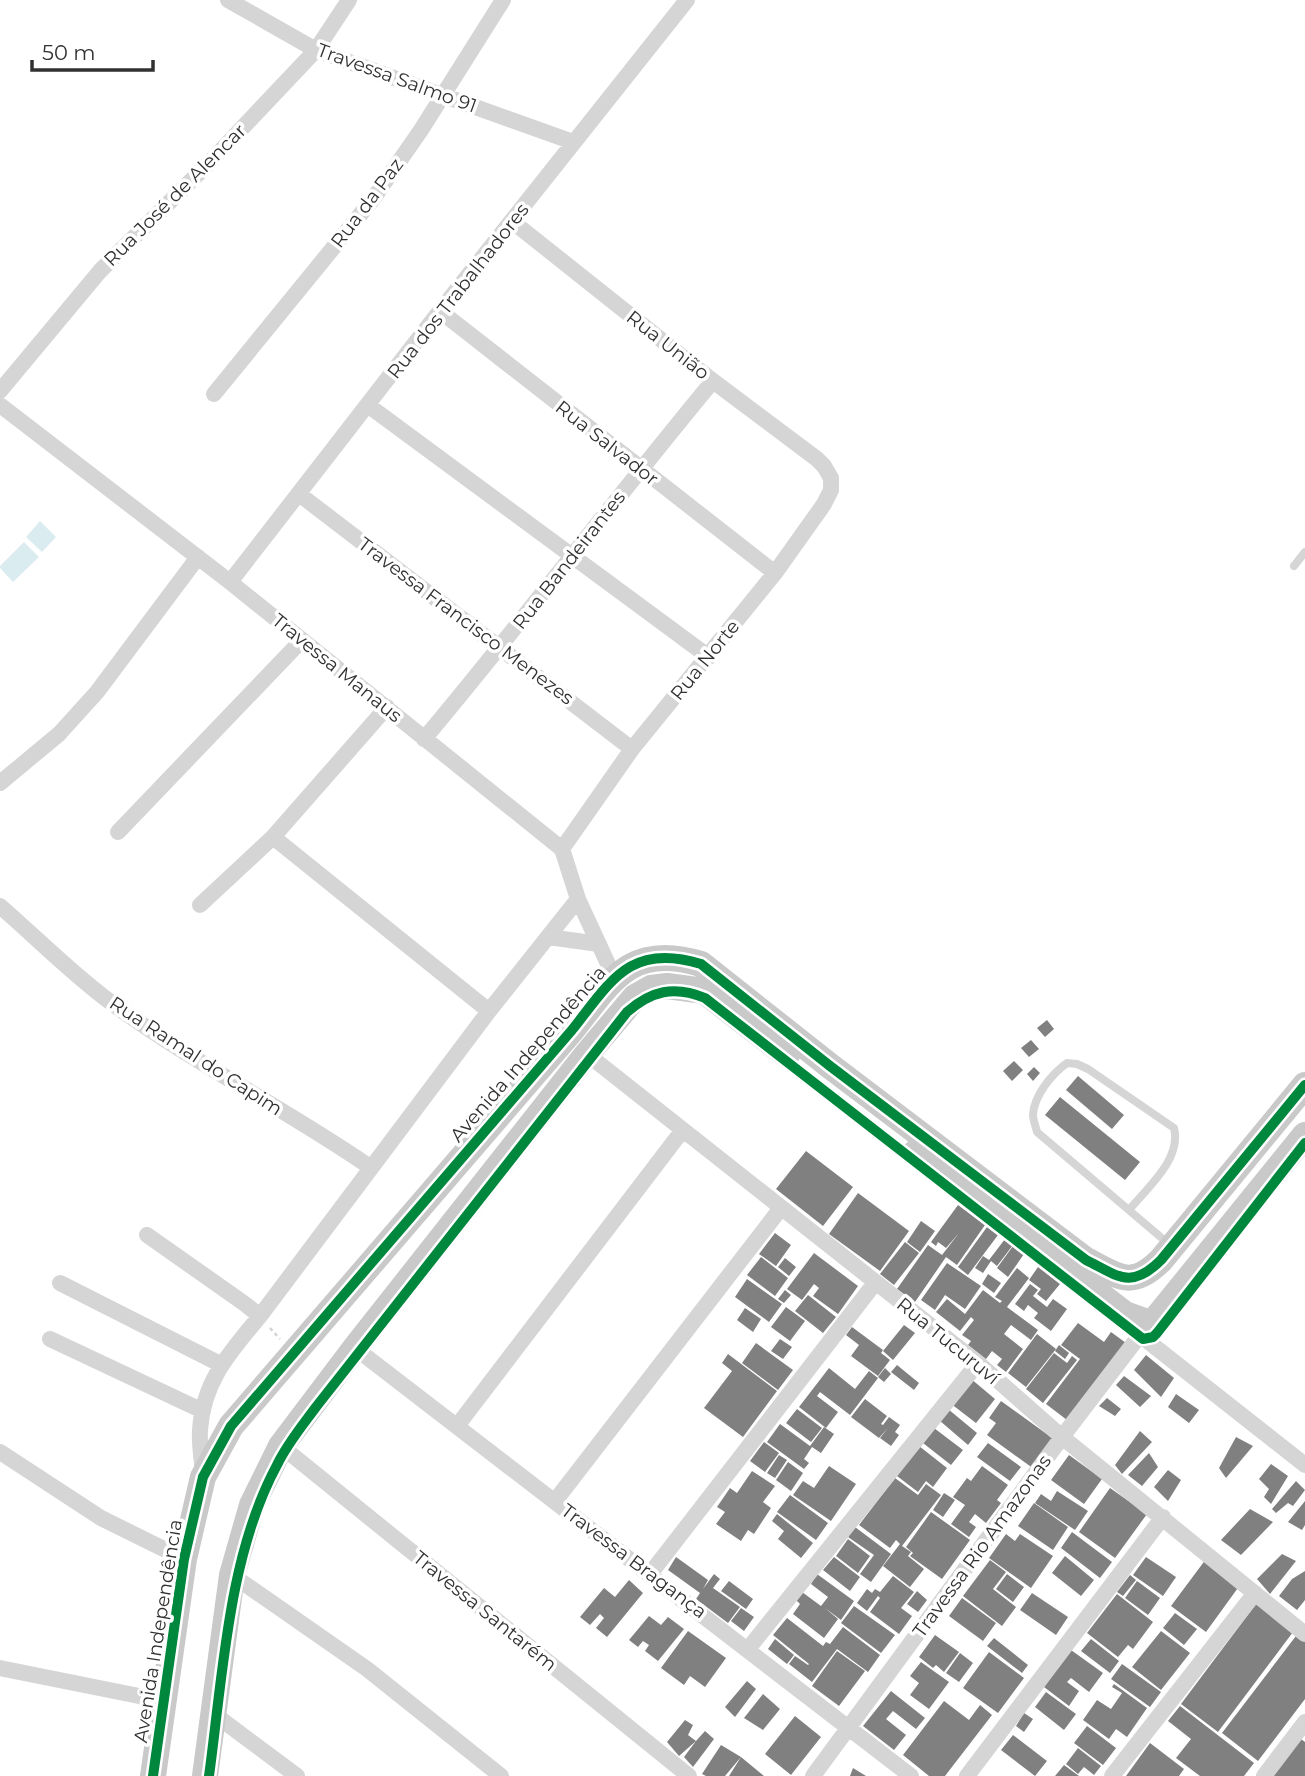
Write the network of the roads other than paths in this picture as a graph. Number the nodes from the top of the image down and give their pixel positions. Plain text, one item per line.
1 (228, 0) edge
2 (349, 0) edge
3 (503, 0) edge
4 (687, 0) edge
5 (316, 50) junction
6 (442, 94) junction
7 (573, 142) junction
8 (513, 222) junction
9 (440, 311) junction
10 (713, 381) junction
11 (0, 391) edge
12 (214, 394) dead end
13 (0, 405) edge
14 (369, 406) junction
15 (824, 466) joint
16 (640, 469) junction
17 (299, 494) junction
18 (1305, 552) edge
19 (571, 555) junction
20 (198, 557) junction
21 (1294, 566) dead end
22 (775, 573) junction
23 (230, 582) junction
24 (302, 640) junction
25 (501, 647) junction
26 (709, 657) junction
27 (387, 707) junction
28 (424, 739) junction
29 (632, 748) junction
30 (0, 783) edge
31 (118, 832) dead end
32 (273, 837) junction
33 (562, 849) junction
34 (578, 899) junction
35 (200, 905) dead end
36 (0, 906) edge
37 (548, 937) junction
38 (599, 944) junction
39 (614, 977) junction
40 (489, 1010) junction
41 (587, 1054) junction
42 (1305, 1085) edge
43 (682, 1131) junction
44 (1305, 1135) edge
45 (370, 1167) junction
46 (781, 1208) junction
47 (1129, 1210) junction
48 (147, 1236) dead end
49 (1172, 1247) junction
50 (60, 1283) dead end
51 (875, 1283) junction
52 (260, 1316) junction
53 (1148, 1328) junction
54 (50, 1339) dead end
55 (355, 1348) junction
56 (978, 1363) junction
57 (220, 1364) junction
58 (203, 1411) junction
59 (457, 1426) junction
60 (1062, 1437) junction
61 (281, 1446) junction
62 (0, 1452) edge
63 (1305, 1465) edge
64 (203, 1477) junction
65 (555, 1501) junction
66 (1163, 1517) junction
67 (184, 1559) junction
68 (650, 1574) junction
69 (232, 1575) junction
70 (1255, 1593) junction
71 (1305, 1633) edge
72 (748, 1649) junction
73 (0, 1668) edge
74 (164, 1701) junction
75 (214, 1714) junction
76 (1305, 1722) edge
77 (851, 1728) junction
78 (153, 1776) edge
79 (205, 1776) edge
80 (297, 1776) edge
81 (501, 1776) edge
82 (689, 1776) edge
83 (813, 1776) edge
84 (911, 1776) edge
85 (967, 1776) edge
86 (1112, 1776) edge
87 (1264, 1776) edge

1 - 5 street, Travessa Salmo 91
2 - 5 street, Rua José de Alencar
3 - 6 street, Rua da Paz
4 - 7 street, Rua dos Trabalhadores
5 - 6 street, Travessa Salmo 91
5 - 11 street, Rua José de Alencar
6 - 7 street, Travessa Salmo 91
6 - 12 street, Rua da Paz
7 - 8 street, Rua dos Trabalhadores
8 - 9 street, Rua dos Trabalhadores
8 - 10 street, Rua União
9 - 14 street, Rua dos Trabalhadores
9 - 16 street, Rua Salvador
10 - 15 street, Rua União
10 - 16 street, Rua Bandeirantes
13 - 20 street, Travessa Manaus
14 - 17 street, Rua dos Trabalhadores
14 - 19 street
15 - 22 street, Rua Norte
16 - 19 street, Rua Bandeirantes
16 - 22 street, Rua Salvador
17 - 23 street, Rua dos Trabalhadores
17 - 25 street, Travessa Francisco Menezes
18 - 21 lane
19 - 25 street, Rua Bandeirantes
19 - 26 street
20 - 23 street, Travessa Manaus
20 - 30 street
22 - 26 street, Rua Norte
23 - 24 street, Travessa Manaus
24 - 27 street, Travessa Manaus
24 - 31 street
25 - 28 street, Rua Bandeirantes
25 - 29 street, Travessa Francisco Menezes
26 - 29 street, Rua Norte
27 - 28 street, Travessa Manaus
27 - 32 street
28 - 33 street, Travessa Manaus
29 - 33 street, Rua Norte
32 - 35 street
32 - 40 street
33 - 34 street
34 - 37 street
34 - 38 street
36 - 45 street, Rua Ramal do Capim
37 - 38 street
37 - 40 street
38 - 39 street
39 - 49 main road, Avenida Independência
39 - 64 main road, Avenida Independência
40 - 45 street
41 - 43 street, Rua Tucuruví
41 - 53 main road
41 - 55 main road
42 - 49 main road, Avenida Independência
43 - 46 street, Rua Tucuruví
43 - 59 street
44 - 53 main road
45 - 52 street
46 - 51 street, Rua Tucuruví
46 - 65 street
47 - 47 lane
47 - 49 lane
48 - 52 street
50 - 57 street
51 - 56 street, Rua Tucuruví
51 - 68 street
52 - 57 street
53 - 60 street, Travessa Rio Amazonas
53 - 63 street
54 - 58 street
55 - 59 street, Travessa Bragança
55 - 61 main road
56 - 60 street, Rua Tucuruví
56 - 72 street
57 - 58 street
58 - 64 street
59 - 65 street, Travessa Bragança
60 - 66 street, Rua Tucuruví
60 - 77 street, Travessa Rio Amazonas
61 - 69 main road
61 - 82 street, Travessa Santarém
62 - 67 street
64 - 67 main road, Avenida Independência
65 - 68 street, Travessa Bragança
66 - 70 street, Rua Tucuruví
66 - 85 street
67 - 74 main road, Avenida Independência
68 - 72 street, Travessa Bragança
69 - 75 main road
69 - 81 street
70 - 71 street, Rua Tucuruví
70 - 86 street
72 - 77 street, Travessa Bragança
73 - 74 street
74 - 78 main road, Avenida Independência
75 - 79 main road
75 - 80 street
76 - 87 street
77 - 83 street, Travessa Rio Amazonas
77 - 84 street, Travessa Bragança

